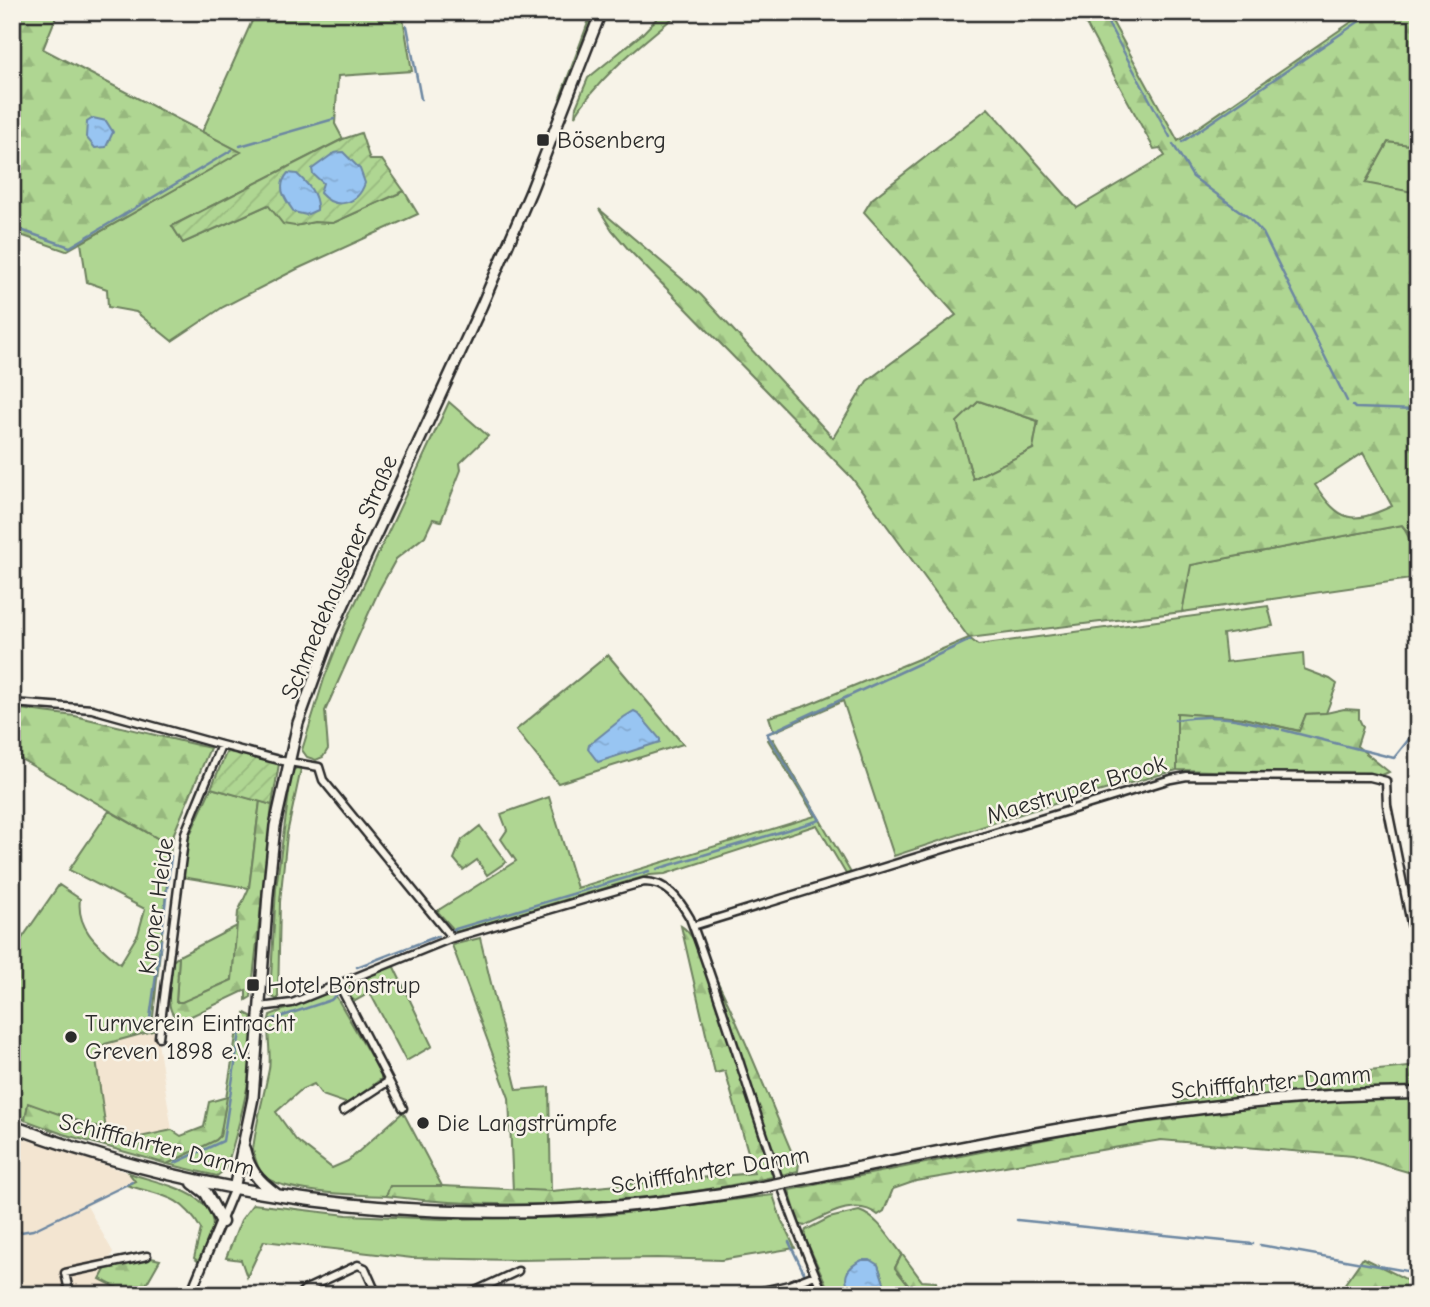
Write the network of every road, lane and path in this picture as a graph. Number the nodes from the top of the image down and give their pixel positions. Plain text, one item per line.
1 (601, 12) edge
2 (12, 703) edge
3 (220, 745) junction
4 (288, 761) junction
5 (694, 926) junction
6 (452, 938) junction
7 (1418, 958) edge
8 (339, 985) junction
9 (260, 1007) junction
10 (159, 1037) dead end
11 (389, 1081) junction
12 (1418, 1093) edge
13 (403, 1108) dead end
14 (343, 1111) dead end
15 (12, 1126) edge
16 (244, 1149) junction
17 (186, 1179) junction
18 (234, 1189) junction
19 (276, 1194) junction
20 (222, 1222) junction
21 (147, 1256) dead end
22 (518, 1271) dead end
23 (815, 1275) junction
24 (70, 1295) edge
25 (190, 1295) edge
26 (299, 1295) edge
27 (377, 1295) edge
28 (467, 1295) edge
29 (745, 1295) edge
30 (824, 1295) edge

1 - 4 main road, Schmedehausener Straße
2 - 3 street
3 - 4 street
3 - 10 street, Kroner Heide
4 - 6 street
4 - 9 main road, Schmedehausener Straße
5 - 6 street
5 - 7 street, Maestruper Brook
5 - 23 street
6 - 8 street
8 - 9 street
8 - 11 street
9 - 16 main road, Schmedehausener Straße
11 - 13 street
11 - 14 street
12 - 19 main road, Schifffahrter Damm, bridge
15 - 17 main road, Schifffahrter Damm
16 - 18 main road, Schmedehausener Straße
16 - 19 main road
17 - 18 main road, Schifffahrter Damm
17 - 20 main road
18 - 19 main road, Schifffahrter Damm
18 - 20 street
20 - 25 street
21 - 24 street
22 - 28 street
23 - 29 street
23 - 30 street
26 - 27 street

